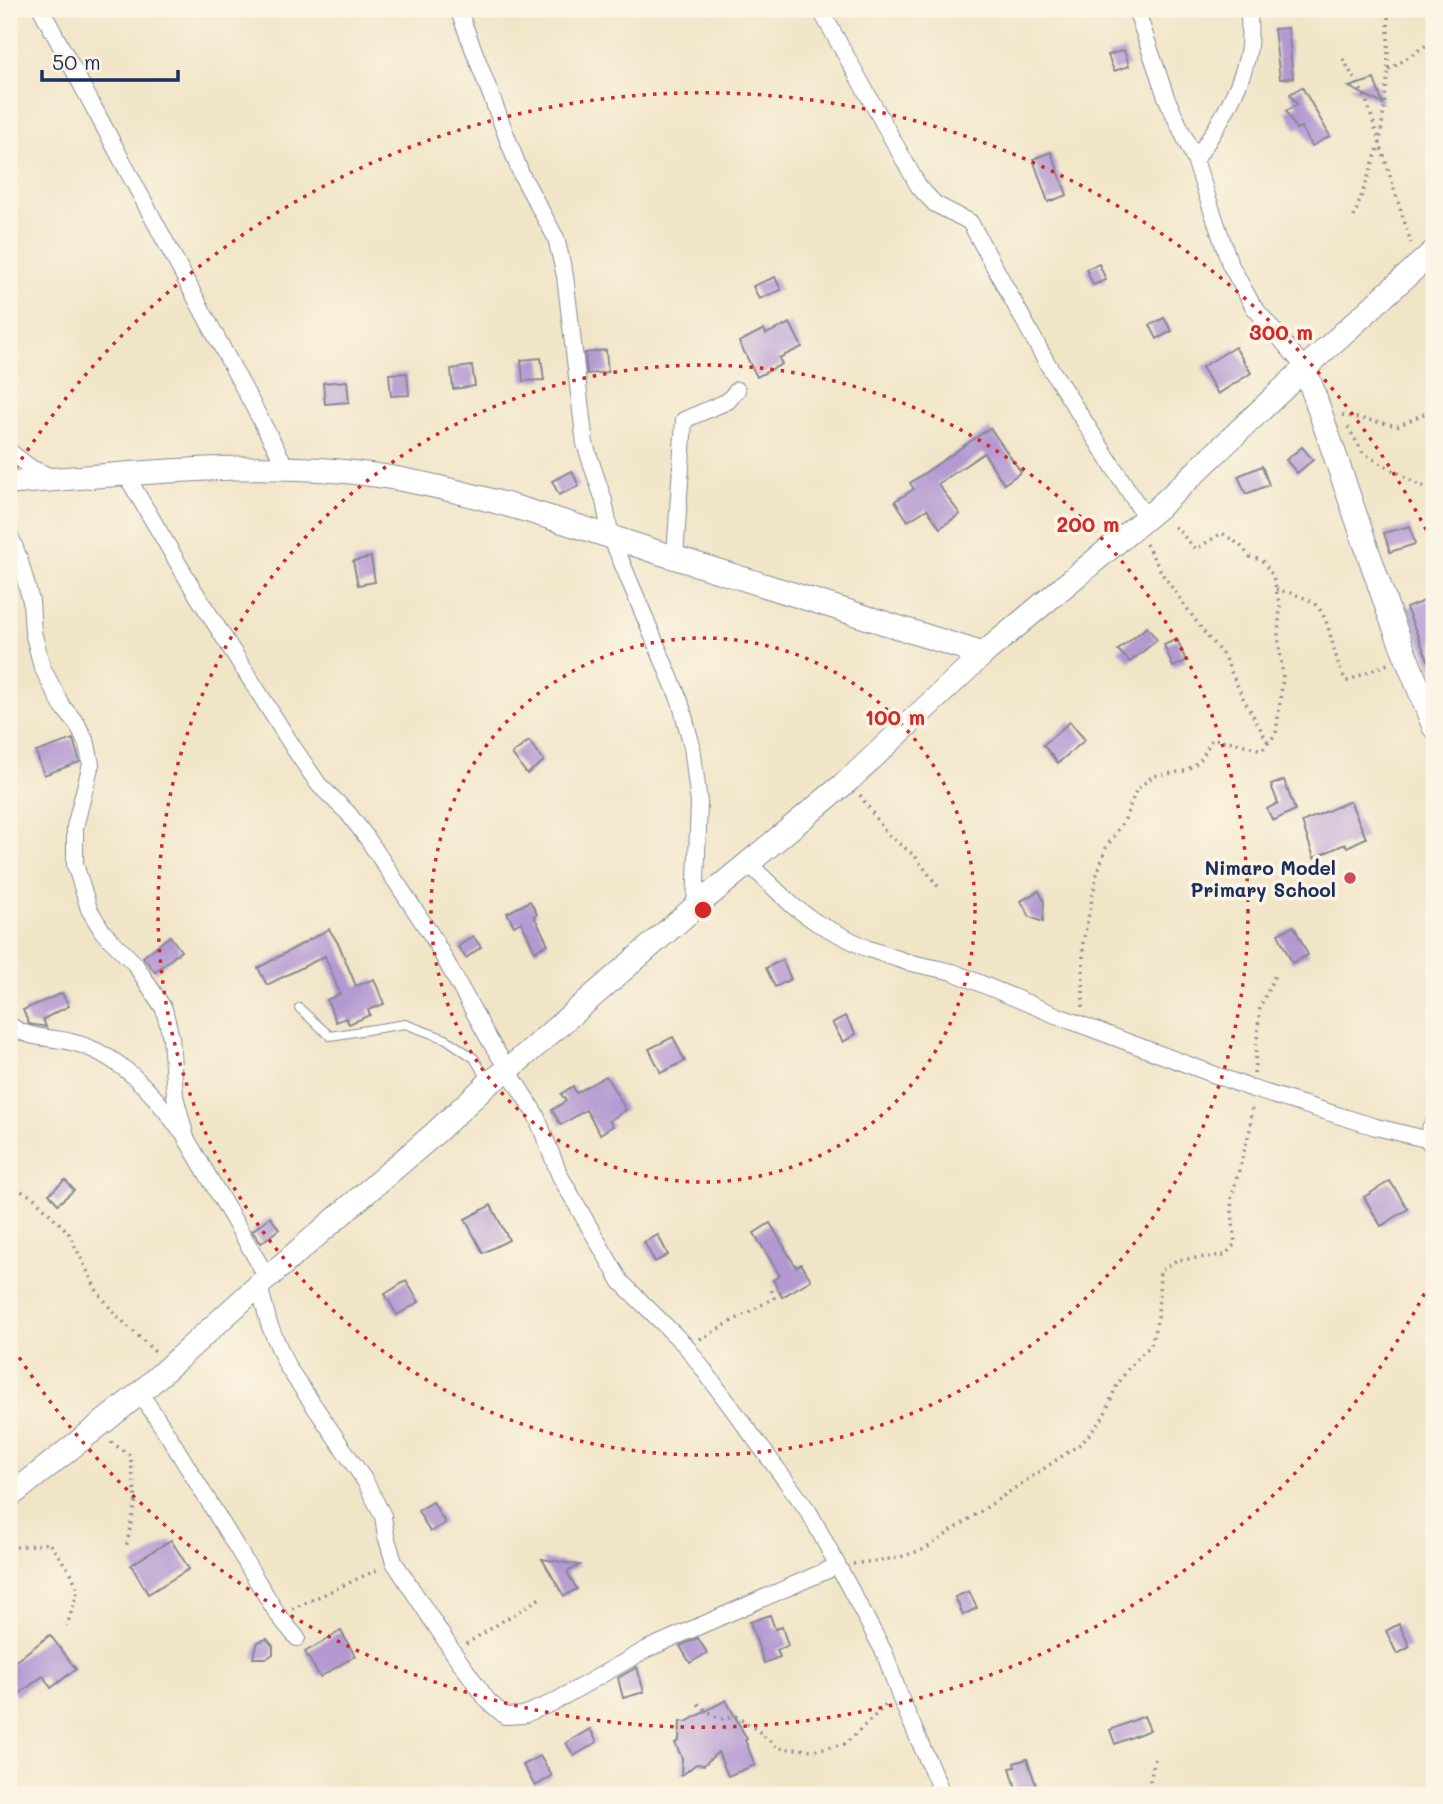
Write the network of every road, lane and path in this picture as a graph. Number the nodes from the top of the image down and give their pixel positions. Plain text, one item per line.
1 (41, 9) edge
2 (458, 9) edge
3 (820, 9) edge
4 (1136, 9) edge
5 (1249, 9) edge
6 (1388, 9) edge
7 (1434, 40) edge
8 (1343, 59) dead end
9 (1388, 71) junction
10 (1380, 143) junction
11 (1195, 160) junction
12 (1354, 217) dead end
13 (1434, 251) edge
14 (1415, 270) junction
15 (1305, 368) junction
16 (737, 390) dead end
17 (1434, 409) edge
18 (1331, 415) junction
19 (9, 450) edge
20 (287, 469) junction
21 (126, 475) junction
22 (58, 480) junction
23 (9, 483) edge
24 (1434, 488) edge
25 (1147, 518) junction
26 (9, 533) edge
27 (611, 537) junction
28 (675, 557) junction
29 (1276, 589) junction
30 (983, 654) junction
31 (1407, 657) junction
32 (1434, 727) edge
33 (1268, 743) junction
34 (850, 779) junction
35 (748, 863) junction
36 (939, 888) dead end
37 (695, 907) junction
38 (299, 1008) dead end
39 (9, 1025) edge
40 (1083, 1026) junction
41 (509, 1069) junction
42 (489, 1083) junction
43 (1434, 1128) edge
44 (186, 1138) junction
45 (1434, 1142) edge
46 (9, 1185) edge
47 (1236, 1244) dead end
48 (263, 1281) junction
49 (770, 1284) dead end
50 (686, 1346) junction
51 (170, 1365) junction
52 (140, 1393) junction
53 (95, 1430) junction
54 (9, 1497) edge
55 (9, 1548) edge
56 (126, 1548) dead end
57 (394, 1562) junction
58 (837, 1566) junction
59 (540, 1598) dead end
60 (278, 1615) junction
61 (67, 1626) dead end
62 (297, 1638) dead end
63 (1429, 1640) dead end
64 (1434, 1647) edge
65 (453, 1652) junction
66 (900, 1697) junction
67 (698, 1704) dead end
68 (1155, 1758) dead end
69 (943, 1795) edge
70 (1147, 1795) edge

1 - 20 street
2 - 27 street
3 - 25 street
4 - 11 street
5 - 11 street
6 - 9 path
7 - 9 path
8 - 10 path
9 - 10 path
10 - 12 path
10 - 14 path
11 - 15 street
13 - 14 street
14 - 15 street
15 - 18 street
15 - 25 street
16 - 28 street
17 - 18 path
18 - 24 path
18 - 31 street
19 - 22 street
20 - 21 street
20 - 27 street
21 - 22 street
21 - 41 street
22 - 23 street
25 - 29 path
25 - 30 street
25 - 33 path
26 - 44 street
27 - 28 street
27 - 37 street
28 - 30 street
29 - 31 path
29 - 33 path
30 - 34 street
31 - 32 street
33 - 40 path
34 - 35 street
34 - 36 path
35 - 37 street
35 - 40 street
37 - 41 street
38 - 42 lane
39 - 44 street
40 - 45 street
41 - 42 street
41 - 50 street
42 - 48 street
43 - 45 street
44 - 48 street
46 - 51 path
47 - 58 path
48 - 51 street
48 - 57 street
49 - 50 path
50 - 58 street
51 - 52 street
52 - 53 street
52 - 60 street
53 - 54 street
53 - 56 path
55 - 61 path
57 - 60 path
57 - 65 street
58 - 65 street
58 - 66 street
59 - 65 path
60 - 62 street
63 - 64 path
66 - 67 path
66 - 69 street
68 - 70 path

